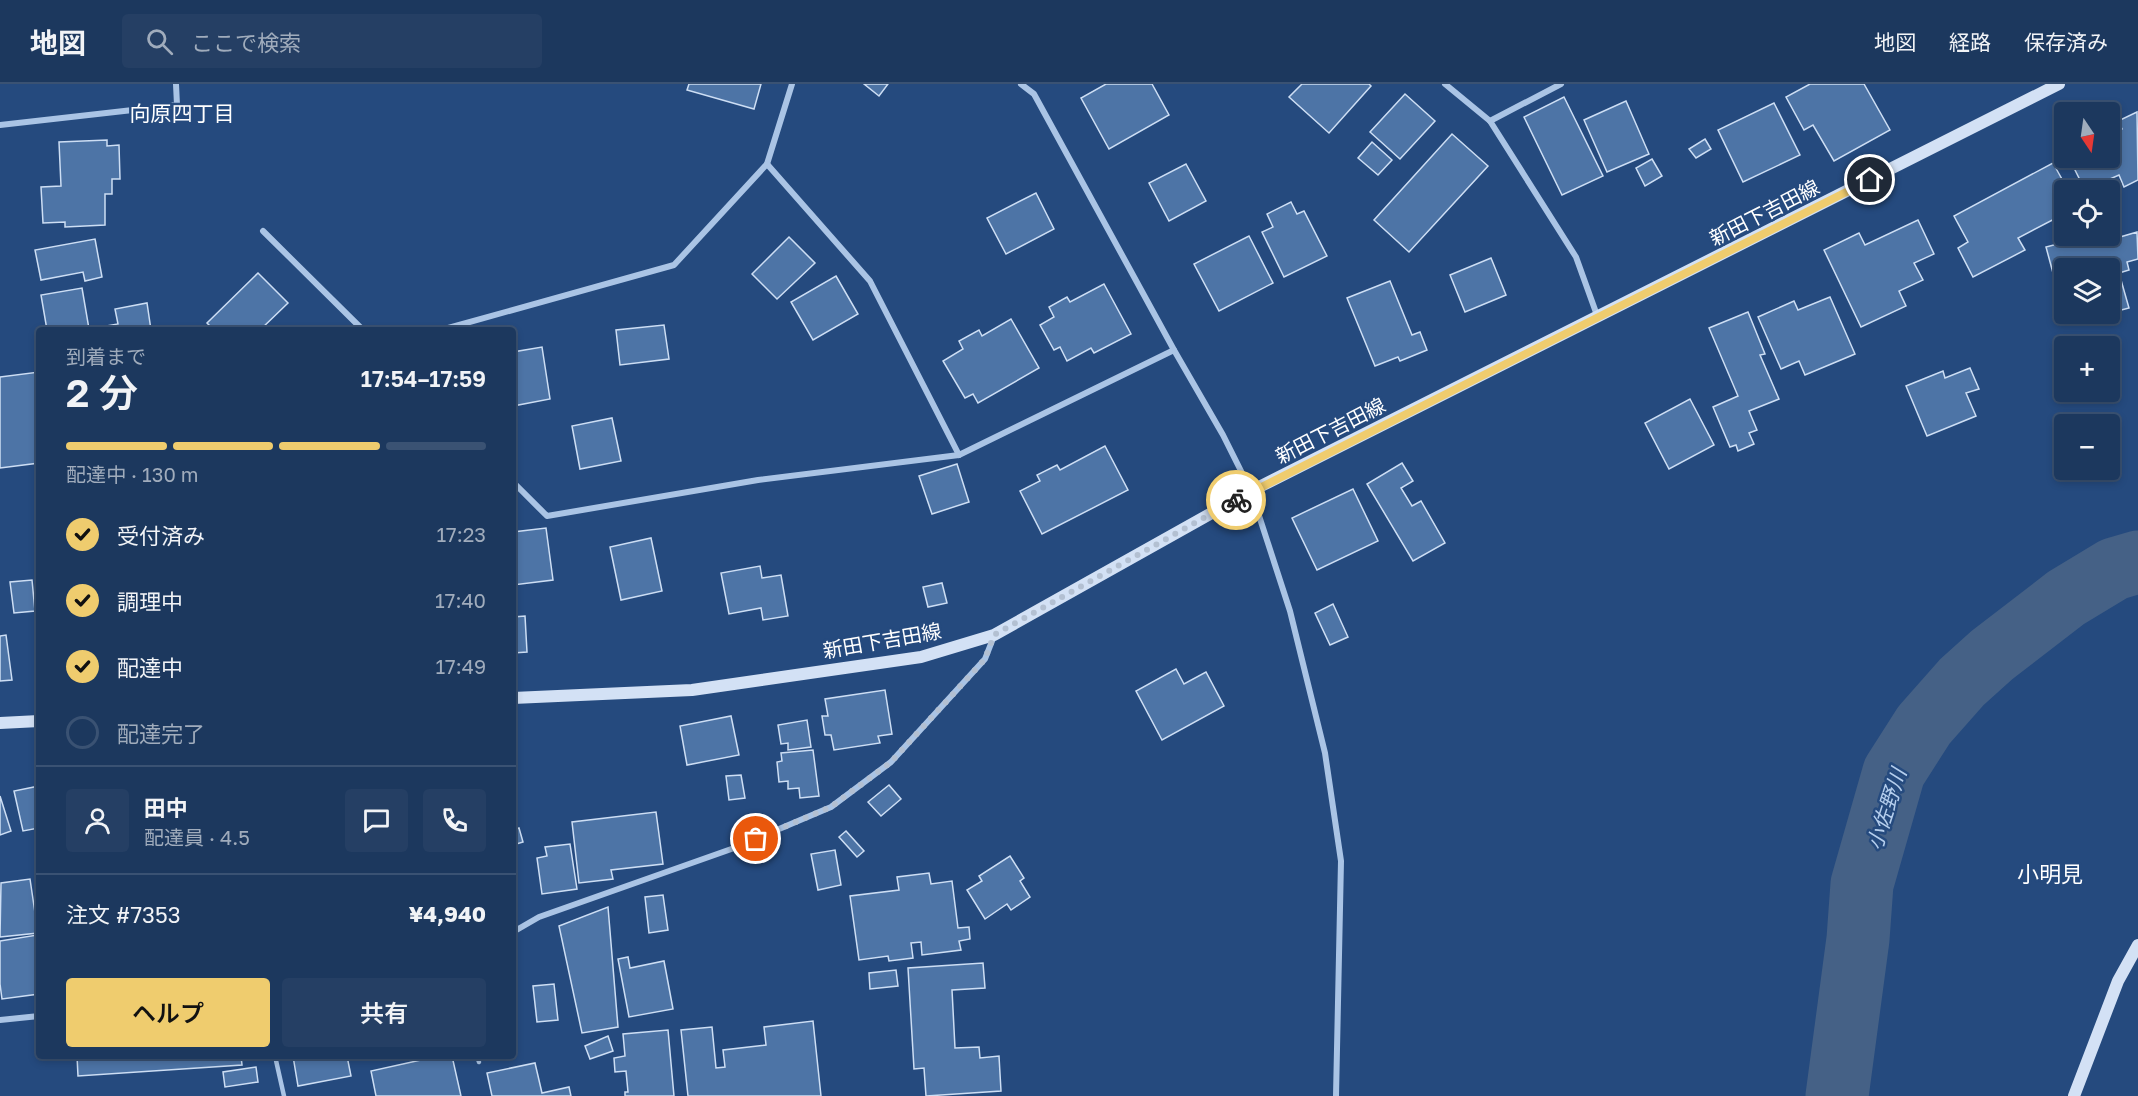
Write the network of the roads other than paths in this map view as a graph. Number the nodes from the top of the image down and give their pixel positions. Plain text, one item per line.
1 (176, 84) edge
2 (792, 84) edge
3 (1021, 84) edge
4 (1445, 84) edge
5 (1561, 84) edge
6 (2059, 84) edge
7 (1490, 121) junction
8 (0, 125) edge
9 (767, 164) junction
10 (263, 231) dead end
11 (1598, 318) junction
12 (360, 327) edge
13 (452, 327) edge
14 (1174, 350) junction
15 (960, 455) junction
16 (516, 485) edge
17 (1251, 491) junction
18 (994, 635) junction
19 (516, 699) edge
20 (36, 721) edge
21 (0, 723) edge
22 (516, 930) edge
23 (2138, 945) edge
24 (36, 1016) edge
25 (0, 1020) edge
26 (276, 1059) edge
27 (478, 1059) edge
28 (479, 1062) dead end
29 (284, 1096) edge
30 (1336, 1096) edge
31 (2074, 1096) edge

1 - 8 street
2 - 9 street
3 - 14 street
4 - 7 street
5 - 7 street
6 - 11 main road, 新田下吉田線
7 - 11 street
9 - 13 street
9 - 15 street
10 - 12 street
11 - 17 main road, 新田下吉田線
14 - 15 street
14 - 17 street
15 - 16 street
17 - 18 main road, 新田下吉田線
17 - 30 street
18 - 19 main road, 新田下吉田線
18 - 22 street
20 - 21 main road
23 - 31 main road
24 - 25 street
26 - 29 lane
27 - 28 lane

